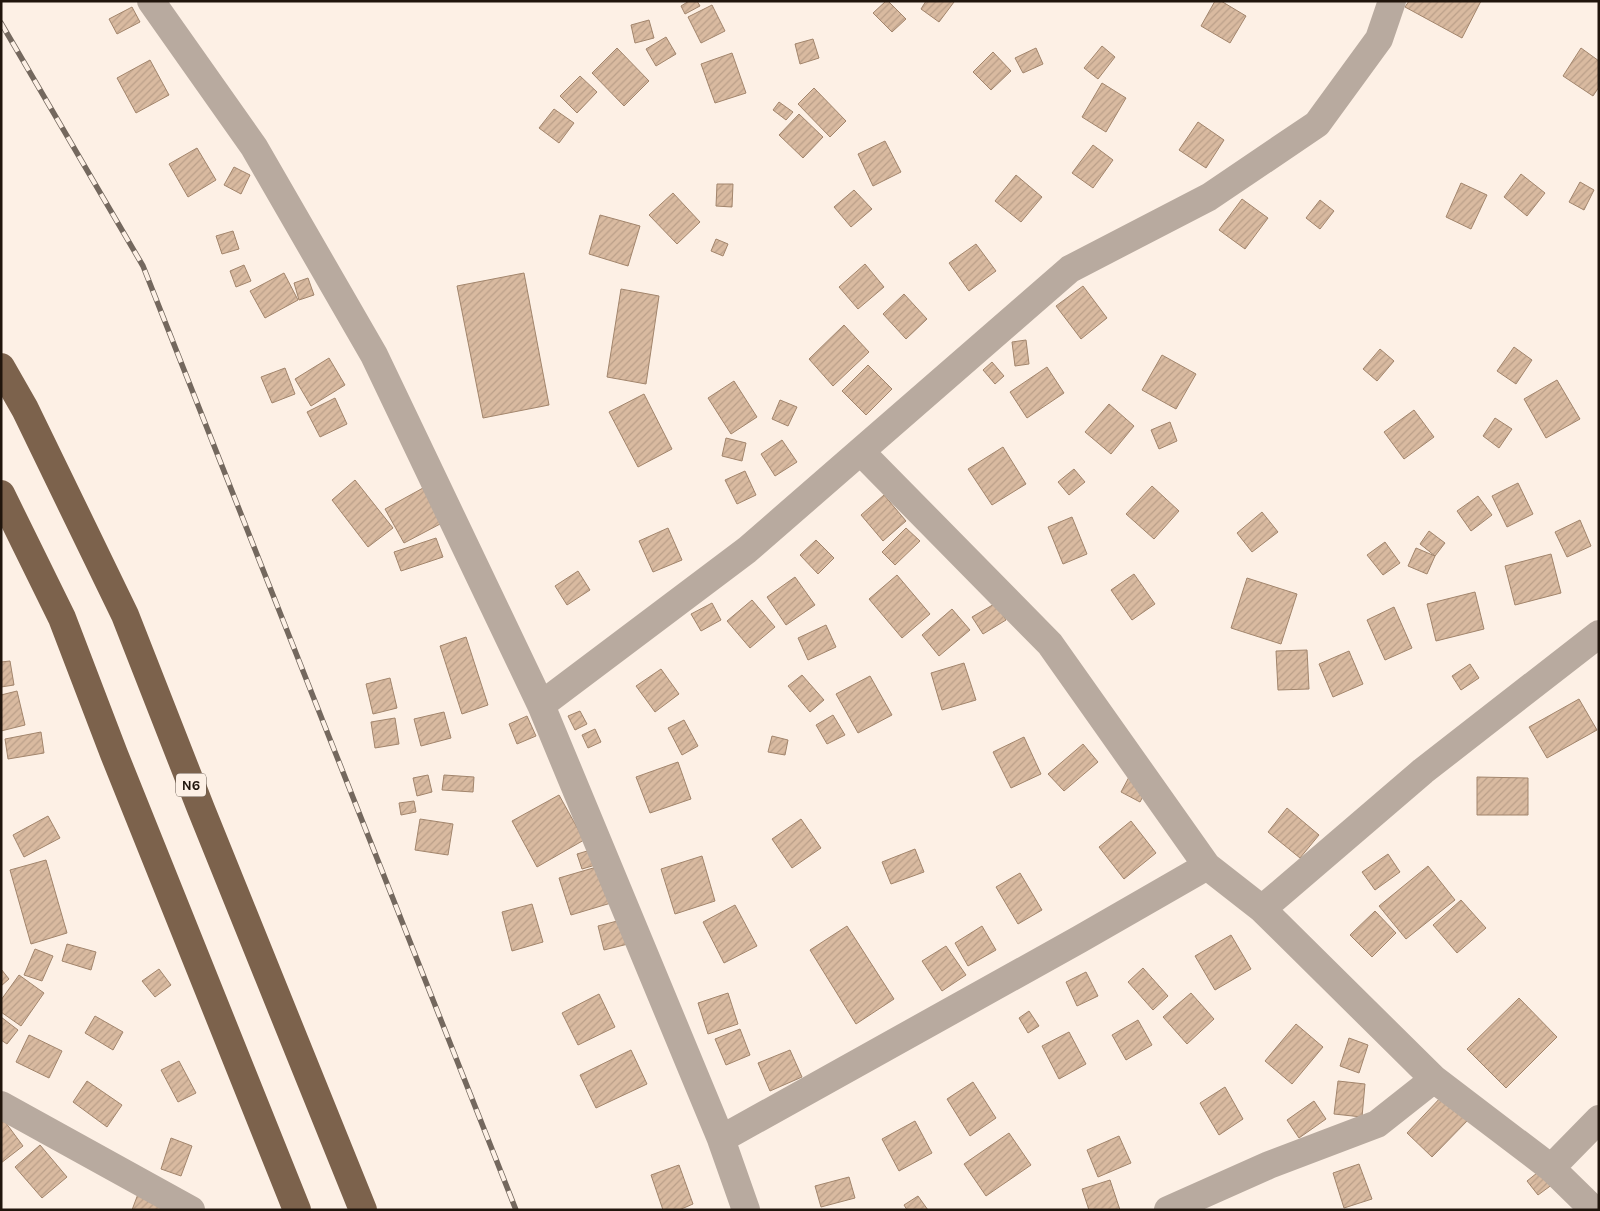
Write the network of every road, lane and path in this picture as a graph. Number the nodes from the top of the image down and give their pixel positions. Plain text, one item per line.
1 (151, 1) edge
2 (1392, 1) edge
3 (1, 367) edge
4 (861, 452) junction
5 (1, 494) edge
6 (1599, 634) edge
7 (541, 705) junction
8 (1207, 866) junction
9 (1262, 909) junction
10 (1434, 1078) junction
11 (1, 1105) edge
12 (1599, 1119) edge
13 (721, 1139) junction
14 (1551, 1168) junction
15 (191, 1210) edge
16 (297, 1210) edge
17 (363, 1210) edge
18 (746, 1210) edge
19 (1168, 1210) edge
20 (1594, 1210) edge

1 - 7 street
2 - 4 street
3 - 17 highway, N6
4 - 7 street
4 - 8 street
5 - 16 highway
6 - 9 street
7 - 13 street
8 - 9 street
8 - 13 street
9 - 10 street
10 - 14 street
10 - 19 street
11 - 15 street
12 - 14 street
13 - 18 street
14 - 20 street

